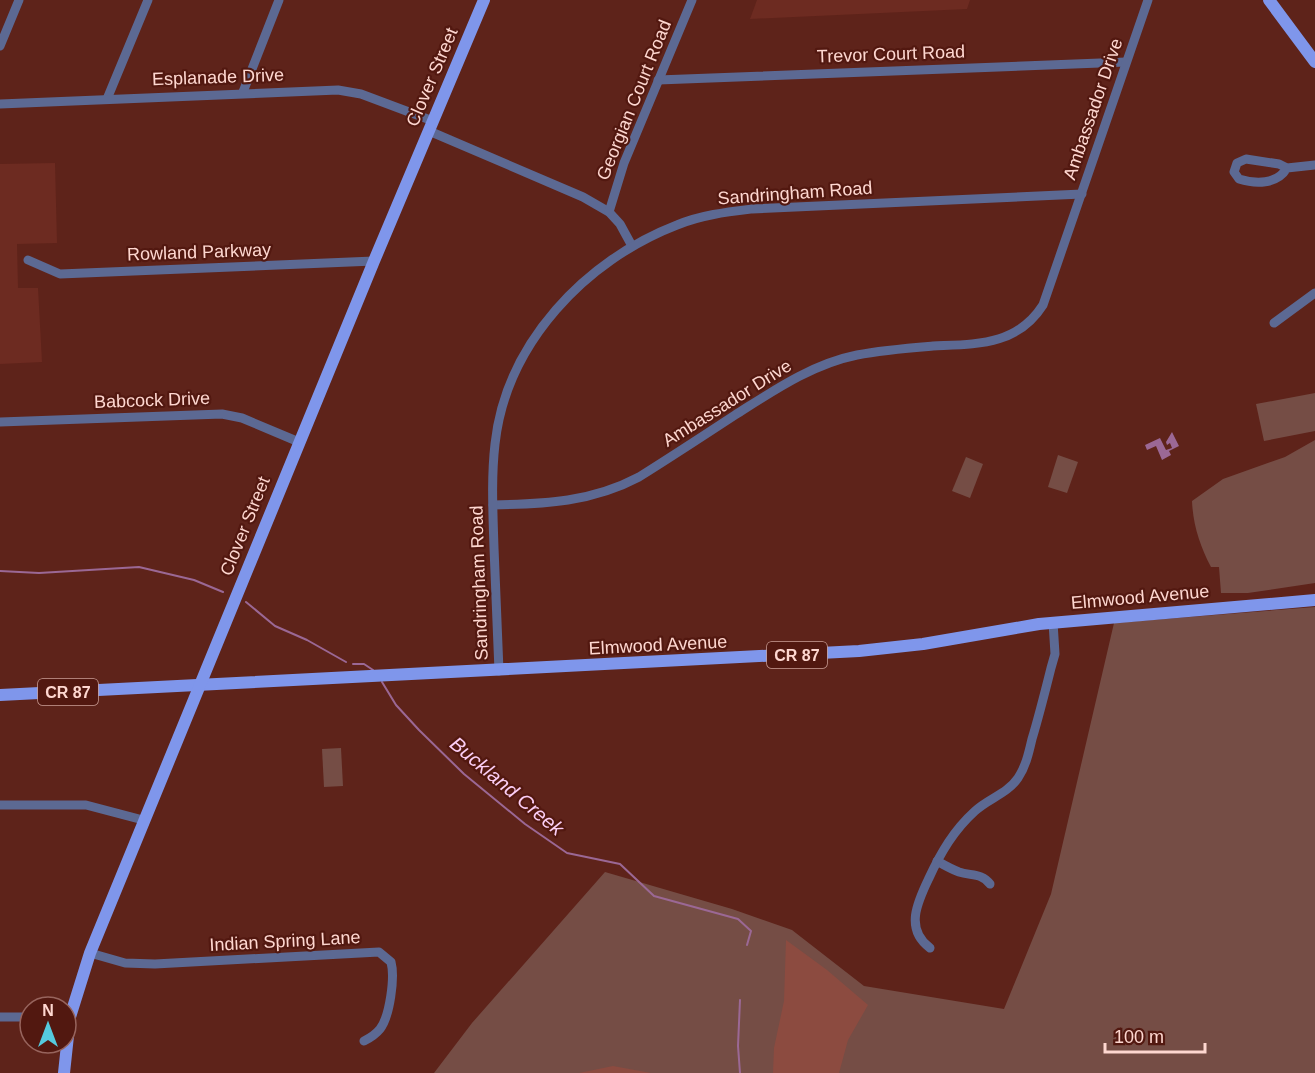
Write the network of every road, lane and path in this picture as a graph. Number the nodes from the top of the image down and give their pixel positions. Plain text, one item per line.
1 (19, 0) edge
2 (148, 0) edge
3 (279, 0) edge
4 (484, 0) edge
5 (692, 0) edge
6 (1148, 0) edge
7 (1269, 0) edge
8 (0, 46) edge
9 (1126, 62) junction
10 (1315, 62) edge
11 (658, 80) junction
12 (243, 92) junction
13 (107, 99) junction
14 (0, 104) edge
15 (431, 126) junction
16 (1315, 165) edge
17 (1287, 168) junction
18 (1082, 194) junction
19 (609, 212) junction
20 (632, 246) junction
21 (28, 260) dead end
22 (374, 261) junction
23 (1315, 293) edge
24 (1274, 323) dead end
25 (0, 422) edge
26 (299, 442) junction
27 (493, 505) junction
28 (1315, 600) edge
29 (1053, 622) junction
30 (499, 671) junction
31 (199, 686) junction
32 (0, 695) edge
33 (0, 805) edge
34 (143, 820) junction
35 (937, 861) junction
36 (990, 884) dead end
37 (930, 948) dead end
38 (90, 953) junction
39 (75, 995) edge
40 (0, 1017) edge
41 (18, 1017) edge
42 (364, 1041) dead end
43 (65, 1055) edge
44 (64, 1073) edge

1 - 8 street
2 - 13 street
3 - 12 street
4 - 15 main road, Clover Street
5 - 11 street, Georgian Court Road
6 - 9 street, Ambassador Drive
7 - 10 main road
9 - 11 street, Trevor Court Road
9 - 18 street, Ambassador Drive
11 - 19 street, Georgian Court Road
12 - 13 street, Esplanade Drive
12 - 15 street, Esplanade Drive
13 - 14 street, Esplanade Drive
15 - 19 street, Esplanade Drive
15 - 22 main road, Clover Street
16 - 17 street
17 - 17 street
18 - 20 street, Sandringham Road
18 - 27 street, Ambassador Drive
19 - 20 street, Esplanade Drive
20 - 27 street, Sandringham Road
21 - 22 street, Rowland Parkway
22 - 26 main road, Clover Street
23 - 24 street
25 - 26 street, Babcock Drive
26 - 31 main road, Clover Street
27 - 30 street, Sandringham Road
28 - 29 main road, Elmwood Avenue / CR 87
29 - 30 main road, Elmwood Avenue / CR 87
29 - 35 street
30 - 31 main road, Elmwood Avenue / CR 87
31 - 32 main road, Elmwood Avenue / CR 87
31 - 34 main road, Clover Street
33 - 34 street
34 - 38 main road, Clover Street
35 - 36 street
35 - 37 street
38 - 39 main road, Clover Street
38 - 42 street, Indian Spring Lane
40 - 41 street
43 - 44 main road, Clover Street

